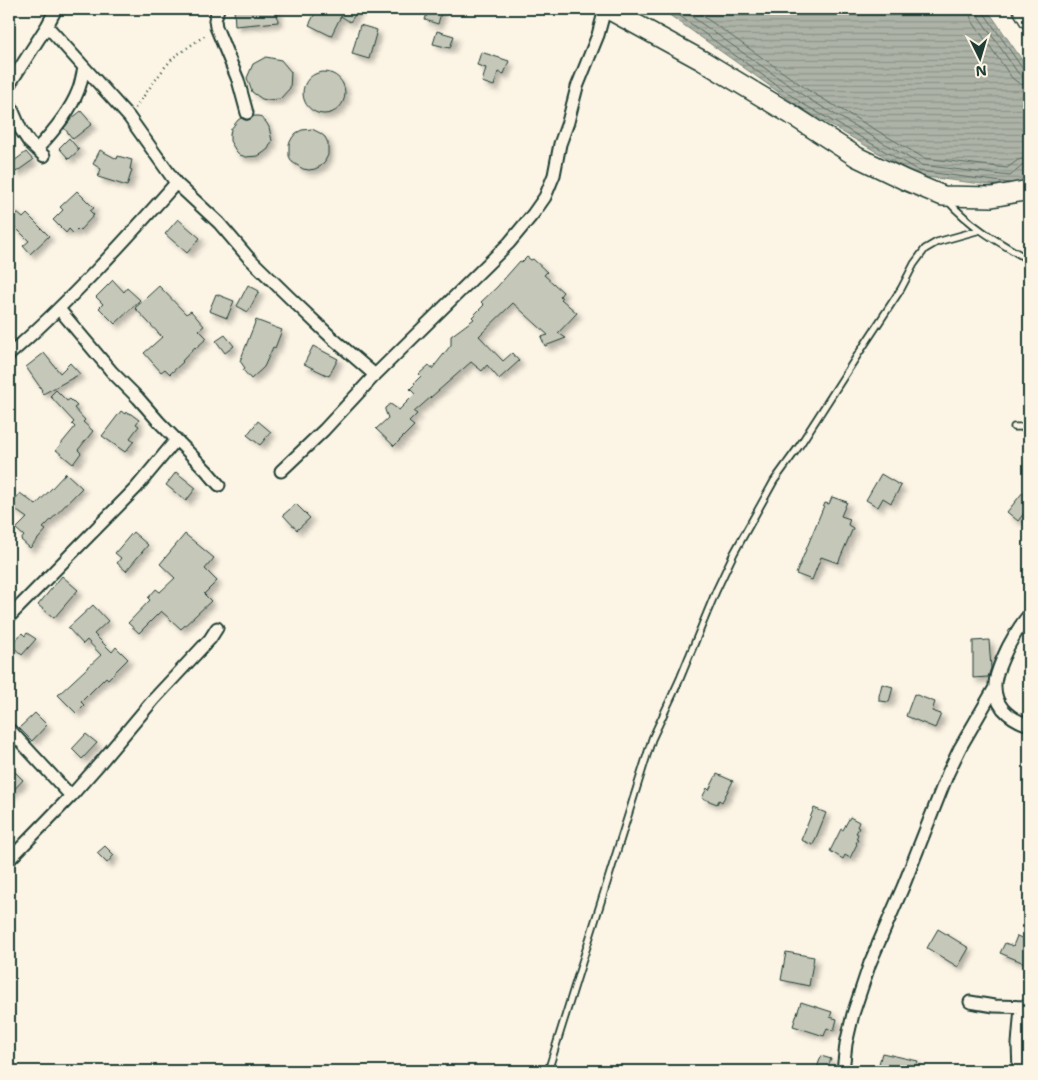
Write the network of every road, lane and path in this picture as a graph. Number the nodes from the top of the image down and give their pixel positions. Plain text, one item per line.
1 (56, 9) edge
2 (606, 9) edge
3 (1022, 9) edge
4 (217, 14) edge
5 (1029, 19) edge
6 (47, 26) junction
7 (84, 68) junction
8 (9, 85) edge
9 (9, 102) edge
10 (247, 113) dead end
11 (129, 117) junction
12 (176, 183) junction
13 (1029, 190) edge
14 (943, 196) junction
15 (980, 230) junction
16 (1029, 260) edge
17 (59, 309) junction
18 (9, 355) edge
19 (375, 375) junction
20 (1014, 427) dead end
21 (1029, 428) edge
22 (176, 440) junction
23 (280, 471) dead end
24 (220, 485) dead end
25 (1029, 615) edge
26 (9, 617) edge
27 (218, 628) dead end
28 (994, 690) junction
29 (1029, 725) edge
30 (9, 730) edge
31 (71, 796) junction
32 (9, 860) edge
33 (970, 1002) dead end
34 (1025, 1007) edge
35 (548, 1071) edge
36 (843, 1071) edge
37 (1019, 1071) edge

1 - 6 street
2 - 14 highway
2 - 19 street
3 - 5 highway
4 - 10 street
4 - 11 path
6 - 7 street
6 - 8 street
7 - 9 street
7 - 11 street
11 - 12 street
12 - 17 street
12 - 19 street
13 - 14 highway
14 - 15 lane
15 - 16 lane
15 - 35 lane
17 - 18 street
17 - 22 street
19 - 23 street
20 - 21 lane
22 - 24 street
22 - 26 street
25 - 28 street
27 - 31 street
28 - 29 street
28 - 36 street
30 - 31 street
31 - 32 street
33 - 34 street
34 - 37 street

